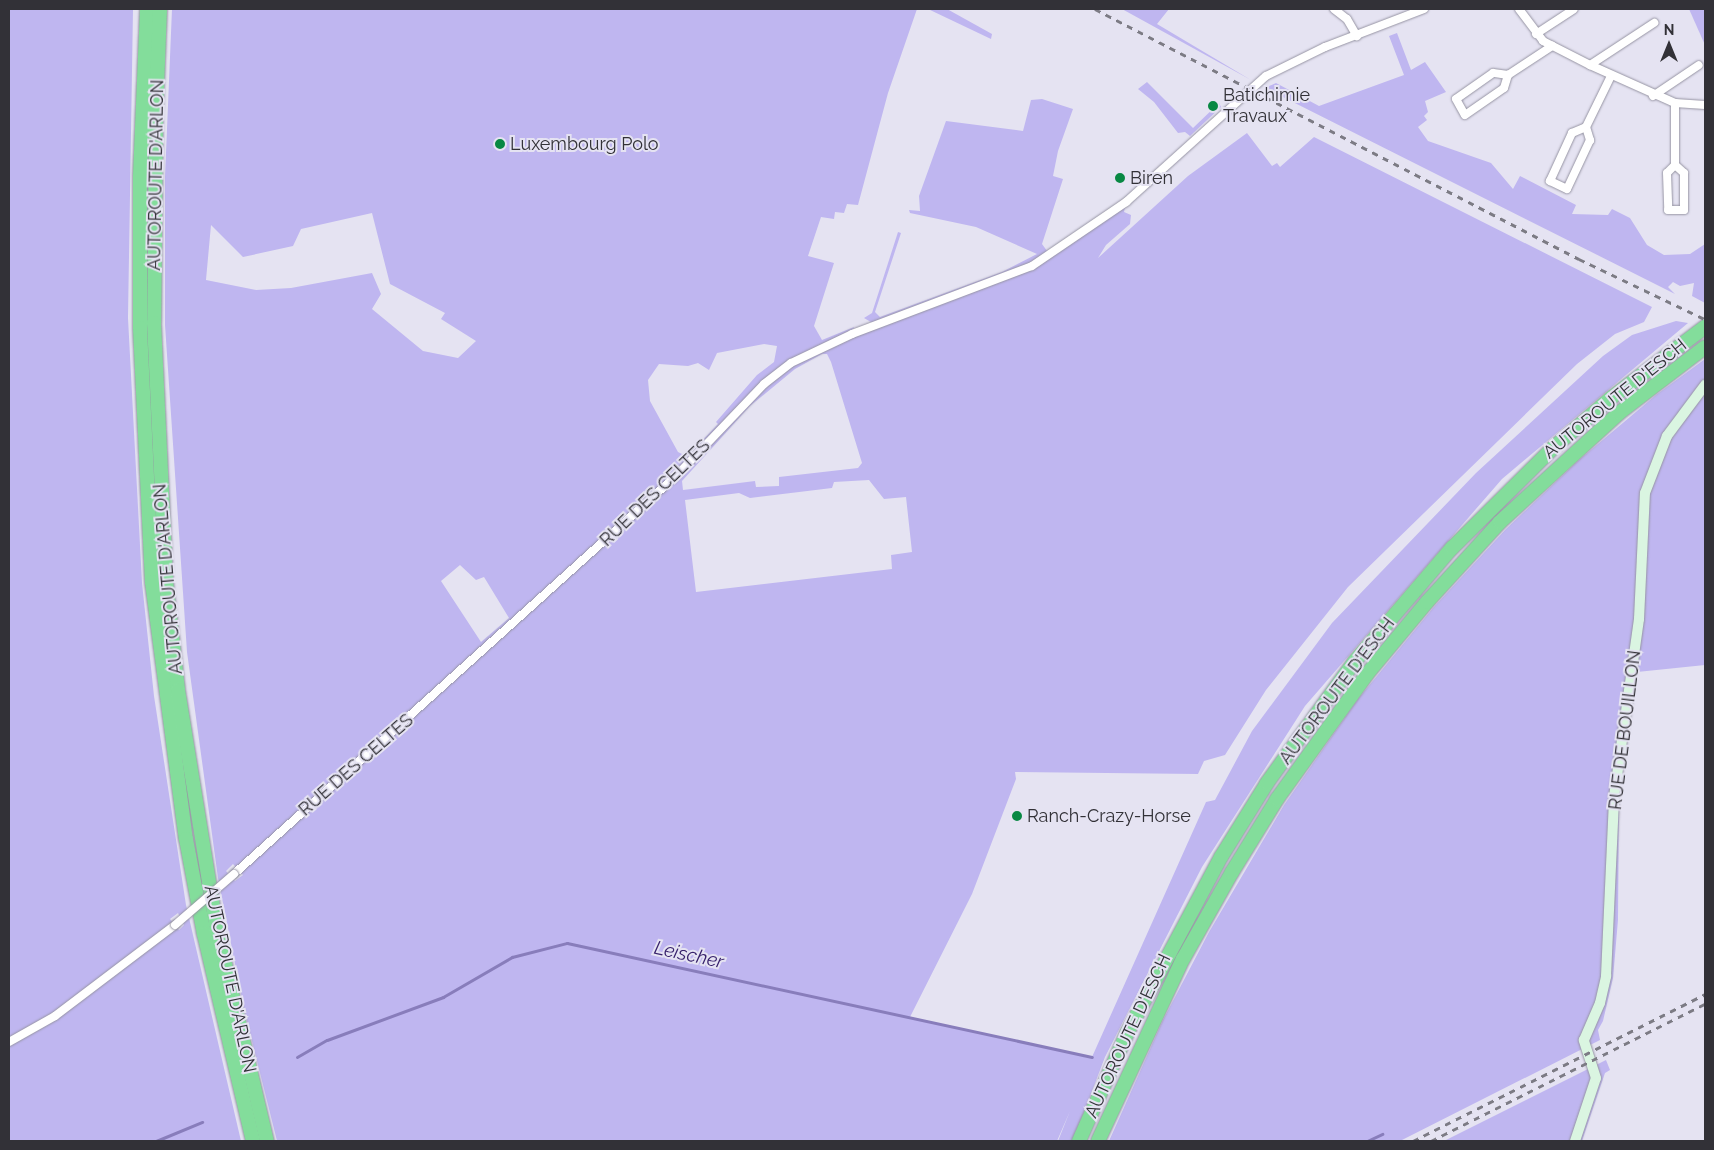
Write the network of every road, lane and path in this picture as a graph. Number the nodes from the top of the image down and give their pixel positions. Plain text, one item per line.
1 (148, 9) edge
2 (160, 9) edge
3 (1334, 9) edge
4 (1424, 9) edge
5 (1519, 9) edge
6 (1574, 9) edge
7 (1654, 22) dead end
8 (1536, 34) junction
9 (1357, 36) junction
10 (1552, 46) junction
11 (1590, 65) junction
12 (1699, 65) dead end
13 (1508, 75) junction
14 (1611, 76) junction
15 (1653, 96) junction
16 (1675, 103) junction
17 (1705, 104) edge
18 (1586, 127) junction
19 (1675, 165) junction
20 (1705, 327) edge
21 (1705, 347) edge
22 (1705, 386) edge
23 (9, 1042) edge
24 (253, 1141) edge
25 (267, 1141) edge
26 (1079, 1141) edge
27 (1098, 1141) edge
28 (1575, 1141) edge

1 - 24 highway, AUTOROUTE D'ARLON
2 - 25 highway, AUTOROUTE D'ARLON
3 - 9 street
4 - 9 street, RUE DES CELTES
5 - 8 street
6 - 8 street
7 - 11 street
8 - 10 street
9 - 23 street, RUE DES CELTES, bridge
10 - 11 street
10 - 13 street
11 - 14 street
12 - 15 street
13 - 13 street
14 - 15 street
14 - 18 street
15 - 16 street
16 - 17 street
16 - 19 street
18 - 18 street
19 - 19 street
20 - 26 highway, AUTOROUTE D'ESCH
21 - 27 highway, AUTOROUTE D'ESCH
22 - 28 street, RUE DE BOUILLON

